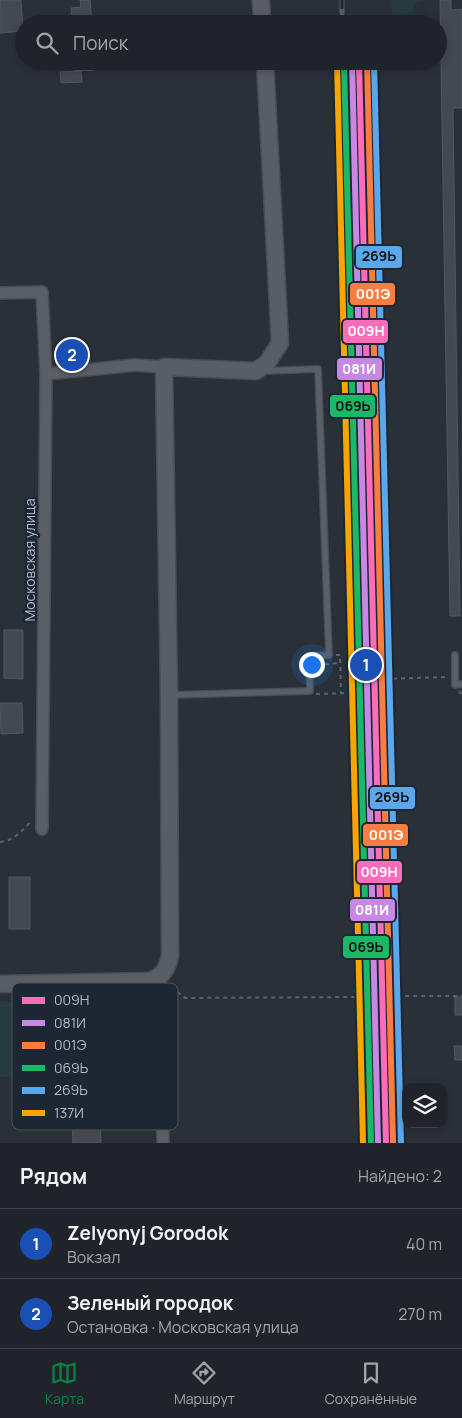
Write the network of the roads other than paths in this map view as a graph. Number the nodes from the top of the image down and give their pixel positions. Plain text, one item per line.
1 (261, 0) edge
2 (262, 15) edge
3 (265, 70) edge
4 (0, 293) edge
5 (164, 367) junction
6 (256, 371) junction
7 (46, 374) junction
8 (455, 655) dead end
9 (462, 684) edge
10 (169, 696) junction
11 (42, 829) dead end
12 (154, 979) junction
13 (31, 983) edge
14 (154, 983) edge
15 (161, 1130) edge
16 (162, 1143) edge

1 - 2 street
3 - 6 street
4 - 7 street, Московская улица
5 - 6 street
5 - 7 street
5 - 10 street
6 - 10 lane
7 - 11 street, Московская улица
8 - 9 lane
10 - 12 street
12 - 13 street
12 - 14 street
15 - 16 street

